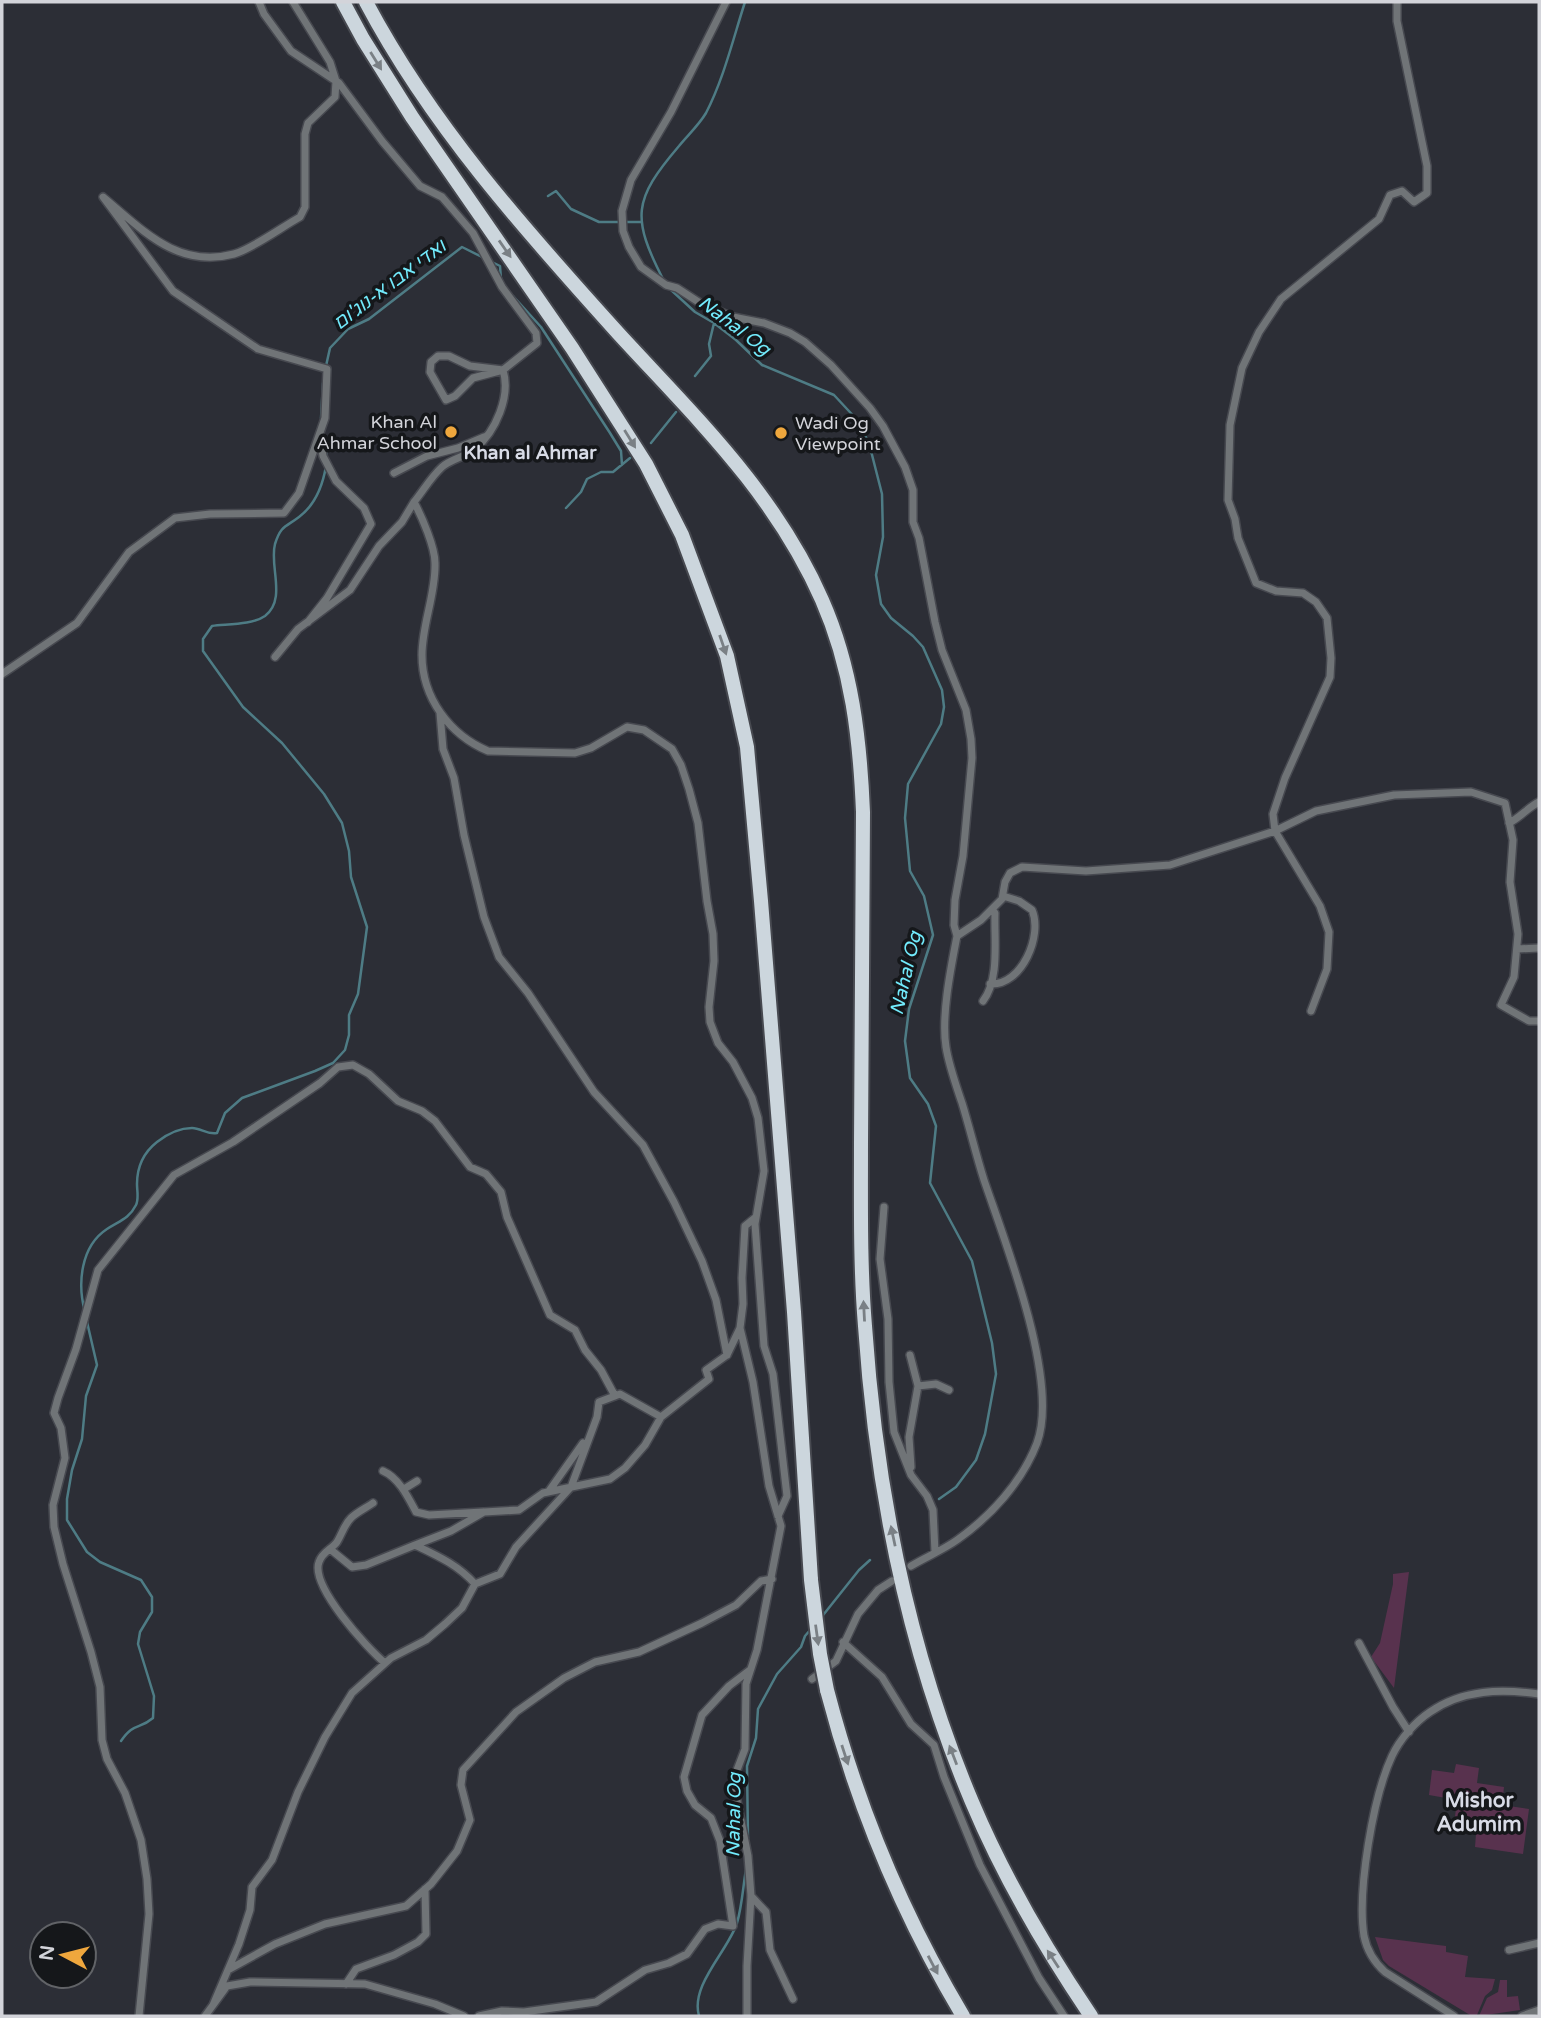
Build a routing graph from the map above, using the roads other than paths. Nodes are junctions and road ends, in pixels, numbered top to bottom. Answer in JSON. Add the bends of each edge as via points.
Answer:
{"nodes":[{"id":1,"x":259,"y":2,"type":"edge"},
{"id":2,"x":293,"y":2,"type":"edge"},
{"id":3,"x":343,"y":2,"type":"edge"},
{"id":4,"x":366,"y":2,"type":"edge"},
{"id":5,"x":726,"y":2,"type":"edge"},
{"id":6,"x":1397,"y":2,"type":"edge"},
{"id":7,"x":336,"y":81,"type":"junction"},
{"id":8,"x":503,"y":370,"type":"junction"},
{"id":9,"x":319,"y":435,"type":"junction"},
{"id":10,"x":485,"y":436,"type":"junction"},
{"id":11,"x":394,"y":472,"type":"dead end"},
{"id":12,"x":414,"y":502,"type":"junction"},
{"id":13,"x":308,"y":622,"type":"junction"},
{"id":14,"x":275,"y":657,"type":"dead end"},
{"id":15,"x":2,"y":674,"type":"edge"},
{"id":16,"x":440,"y":712,"type":"junction"},
{"id":17,"x":1539,"y":802,"type":"edge"},
{"id":18,"x":1509,"y":823,"type":"junction"},
{"id":19,"x":1275,"y":831,"type":"junction"},
{"id":20,"x":1003,"y":895,"type":"junction"},
{"id":21,"x":992,"y":909,"type":"junction"},
{"id":22,"x":957,"y":936,"type":"junction"},
{"id":23,"x":1539,"y":948,"type":"edge"},
{"id":24,"x":1517,"y":949,"type":"junction"},
{"id":25,"x":990,"y":984,"type":"junction"},
{"id":26,"x":984,"y":1001,"type":"dead end"},
{"id":27,"x":1311,"y":1011,"type":"dead end"},
{"id":28,"x":1539,"y":1021,"type":"edge"},
{"id":29,"x":884,"y":1208,"type":"dead end"},
{"id":30,"x":756,"y":1217,"type":"junction"},
{"id":31,"x":740,"y":1328,"type":"junction"},
{"id":32,"x":727,"y":1355,"type":"junction"},
{"id":33,"x":910,"y":1355,"type":"dead end"},
{"id":34,"x":919,"y":1385,"type":"junction"},
{"id":35,"x":949,"y":1390,"type":"dead end"},
{"id":36,"x":615,"y":1396,"type":"junction"},
{"id":37,"x":661,"y":1417,"type":"junction"},
{"id":38,"x":589,"y":1436,"type":"junction"},
{"id":39,"x":383,"y":1471,"type":"dead end"},
{"id":40,"x":911,"y":1475,"type":"junction"},
{"id":41,"x":417,"y":1481,"type":"dead end"},
{"id":42,"x":571,"y":1487,"type":"junction"},
{"id":43,"x":404,"y":1489,"type":"junction"},
{"id":44,"x":549,"y":1491,"type":"junction"},
{"id":45,"x":373,"y":1503,"type":"dead end"},
{"id":46,"x":484,"y":1512,"type":"junction"},
{"id":47,"x":778,"y":1516,"type":"junction"},
{"id":48,"x":415,"y":1545,"type":"junction"},
{"id":49,"x":330,"y":1549,"type":"junction"},
{"id":50,"x":934,"y":1552,"type":"junction"},
{"id":51,"x":911,"y":1566,"type":"dead end"},
{"id":52,"x":772,"y":1579,"type":"junction"},
{"id":53,"x":892,"y":1581,"type":"dead end"},
{"id":54,"x":475,"y":1584,"type":"junction"},
{"id":55,"x":843,"y":1642,"type":"junction"},
{"id":56,"x":1359,"y":1643,"type":"dead end"},
{"id":57,"x":385,"y":1663,"type":"junction"},
{"id":58,"x":751,"y":1670,"type":"junction"},
{"id":59,"x":812,"y":1679,"type":"dead end"},
{"id":60,"x":1539,"y":1694,"type":"edge"},
{"id":61,"x":1409,"y":1731,"type":"junction"},
{"id":62,"x":425,"y":1889,"type":"junction"},
{"id":63,"x":751,"y":1896,"type":"junction"},
{"id":64,"x":1539,"y":1943,"type":"edge"},
{"id":65,"x":1509,"y":1950,"type":"dead end"},
{"id":66,"x":227,"y":1970,"type":"junction"},
{"id":67,"x":346,"y":1984,"type":"junction"},
{"id":68,"x":793,"y":1999,"type":"dead end"},
{"id":69,"x":213,"y":2005,"type":"junction"},
{"id":70,"x":1539,"y":2010,"type":"edge"},
{"id":71,"x":139,"y":2016,"type":"edge"},
{"id":72,"x":205,"y":2016,"type":"edge"},
{"id":73,"x":464,"y":2016,"type":"edge"},
{"id":74,"x":479,"y":2016,"type":"edge"},
{"id":75,"x":747,"y":2016,"type":"edge"},
{"id":76,"x":963,"y":2016,"type":"edge"},
{"id":77,"x":1064,"y":2016,"type":"edge"},
{"id":78,"x":1091,"y":2016,"type":"edge"},
{"id":79,"x":1454,"y":2016,"type":"edge"},
{"id":80,"x":1522,"y":2016,"type":"edge"}],
"edges":[{"from":1,"to":7,"type":"street","via":[[291,51]]},
{"from":2,"to":7,"type":"street","via":[[330,62]]},
{"from":3,"to":76,"type":"highway","one_way":true,"bridge":true,"via":[[406,108],[646,464],[682,535],[727,656],[747,747],[820,1654],[849,1768],[877,1844],[934,1968]]},
{"from":78,"to":4,"type":"highway","one_way":true,"via":[[1046,1948],[972,1804],[935,1703],[890,1520],[872,1401],[862,1274],[861,764],[852,695],[836,636],[799,553],[764,498],[517,218],[436,116]]},
{"from":5,"to":22,"type":"street","via":[[671,113],[631,180],[622,211],[625,238],[642,267],[666,285],[733,317],[764,323],[805,342],[870,408],[905,467],[913,490],[913,522],[934,622],[971,739],[963,856],[955,900]]},
{"from":6,"to":19,"type":"street","via":[[1396,21],[1427,166],[1427,193],[1414,202],[1402,191],[1390,195],[1379,219],[1281,299],[1242,368],[1230,425],[1228,500],[1252,576],[1256,583],[1276,591],[1303,593],[1327,618],[1329,677],[1277,799]]},
{"from":7,"to":8,"type":"street","via":[[421,186],[442,197],[472,233],[502,287],[536,333],[537,343]]},
{"from":7,"to":9,"type":"street","via":[[335,97],[308,123],[305,134],[305,207],[300,217],[236,253],[198,258],[162,246],[103,197],[173,291],[258,349],[327,369],[325,418]]},
{"from":8,"to":8,"type":"street","via":[[438,356],[431,362],[430,372],[446,400],[473,378]]},
{"from":8,"to":10,"type":"street","via":[[503,405]]},
{"from":9,"to":13,"type":"street","via":[[323,456],[336,481],[365,508],[371,524]]},
{"from":9,"to":15,"type":"street","via":[[299,493],[284,513],[175,518],[129,552],[77,623]]},
{"from":10,"to":11,"type":"street"},
{"from":10,"to":12,"type":"street","via":[[474,449],[443,466]]},
{"from":12,"to":13,"type":"street","via":[[350,590]]},
{"from":12,"to":16,"type":"street","via":[[435,562],[422,655],[428,691]]},
{"from":13,"to":14,"type":"street"},
{"from":16,"to":30,"type":"street","via":[[452,729],[488,751],[575,753],[628,727],[644,730],[672,749],[698,823],[713,934],[710,1022],[752,1098],[758,1118],[764,1171]]},
{"from":16,"to":32,"type":"street","via":[[443,749],[454,778],[484,917],[499,957],[594,1092],[643,1145],[702,1261],[716,1300]]},
{"from":17,"to":18,"type":"street"},
{"from":18,"to":19,"type":"street","via":[[1505,803],[1471,792],[1394,795],[1316,811]]},
{"from":18,"to":24,"type":"street"},
{"from":19,"to":20,"type":"street","via":[[1170,865],[1086,871],[1022,867],[1010,873]]},
{"from":19,"to":27,"type":"street","via":[[1320,906],[1329,932],[1327,969]]},
{"from":20,"to":21,"type":"street"},
{"from":20,"to":25,"type":"street","via":[[1032,910],[1037,928],[1023,964],[1007,981]]},
{"from":21,"to":22,"type":"street"},
{"from":21,"to":25,"type":"street"},
{"from":22,"to":50,"type":"street","via":[[946,1046],[1032,1332],[1041,1378],[1042,1418],[1038,1442],[993,1511],[955,1542]]},
{"from":23,"to":24,"type":"street"},
{"from":24,"to":28,"type":"street","via":[[1514,977],[1501,1005],[1529,1021]]},
{"from":25,"to":26,"type":"street"},
{"from":29,"to":40,"type":"street","via":[[880,1259],[894,1432]]},
{"from":30,"to":31,"type":"street","via":[[745,1226]]},
{"from":30,"to":47,"type":"street","via":[[764,1346],[773,1374],[787,1496]]},
{"from":31,"to":32,"type":"street"},
{"from":31,"to":47,"type":"street"},
{"from":32,"to":37,"type":"street","via":[[706,1370],[709,1379]]},
{"from":33,"to":34,"type":"street"},
{"from":34,"to":35,"type":"street","via":[[936,1384]]},
{"from":34,"to":40,"type":"street","via":[[909,1437]]},
{"from":36,"to":37,"type":"street","via":[[620,1394]]},
{"from":36,"to":38,"type":"street","via":[[599,1402]]},
{"from":36,"to":71,"type":"street","via":[[575,1330],[550,1315],[507,1217],[501,1192],[485,1174],[470,1167],[435,1121],[398,1101],[353,1065],[338,1067],[233,1142],[174,1175],[97,1270],[54,1413],[65,1458],[53,1504],[54,1527],[100,1687],[107,1759],[141,1840],[149,1914]]},
{"from":37,"to":42,"type":"street","via":[[625,1468],[610,1479]]},
{"from":38,"to":42,"type":"street"},
{"from":38,"to":44,"type":"street"},
{"from":39,"to":43,"type":"street"},
{"from":40,"to":50,"type":"street","via":[[933,1510]]},
{"from":41,"to":43,"type":"street"},
{"from":42,"to":44,"type":"street"},
{"from":42,"to":54,"type":"street","via":[[516,1546],[500,1574]]},
{"from":43,"to":46,"type":"street","via":[[416,1512],[429,1516]]},
{"from":44,"to":46,"type":"street","via":[[519,1510]]},
{"from":45,"to":49,"type":"street","via":[[352,1516]]},
{"from":46,"to":48,"type":"street"},
{"from":47,"to":52,"type":"street","via":[[781,1526]]},
{"from":48,"to":49,"type":"street","via":[[352,1567]]},
{"from":48,"to":54,"type":"street","via":[[448,1561]]},
{"from":49,"to":57,"type":"street","via":[[318,1563],[324,1589]]},
{"from":50,"to":51,"type":"street"},
{"from":52,"to":58,"type":"street"},
{"from":52,"to":62,"type":"street","via":[[761,1581],[736,1605],[702,1623],[639,1652],[595,1662],[564,1678],[516,1712],[463,1770],[461,1785],[470,1820],[457,1851]]},
{"from":53,"to":55,"type":"street","via":[[858,1614]]},
{"from":54,"to":57,"type":"street","via":[[462,1608],[445,1625]]},
{"from":55,"to":59,"type":"street","via":[[836,1661]]},
{"from":55,"to":77,"type":"street","via":[[882,1677],[911,1724],[934,1745],[979,1865]]},
{"from":56,"to":61,"type":"street"},
{"from":57,"to":66,"type":"street","via":[[352,1693],[325,1737],[272,1860],[253,1887],[250,1910]]},
{"from":58,"to":63,"type":"street","via":[[746,1684],[745,1749],[735,1791]]},
{"from":58,"to":74,"type":"street","via":[[702,1715],[684,1777],[687,1791],[711,1818],[720,1841],[733,1926],[718,1924],[705,1929],[687,1954],[645,1970],[596,2002]]},
{"from":60,"to":61,"type":"street","via":[[1509,1690],[1472,1694],[1431,1711]]},
{"from":61,"to":79,"type":"street","via":[[1392,1756],[1377,1802],[1364,1892],[1364,1935],[1375,1963]]},
{"from":62,"to":66,"type":"street","via":[[406,1906],[326,1924]]},
{"from":62,"to":67,"type":"street","via":[[426,1934],[394,1955],[356,1969]]},
{"from":63,"to":68,"type":"street","via":[[766,1912],[769,1950]]},
{"from":63,"to":75,"type":"street"},
{"from":64,"to":65,"type":"street"},
{"from":66,"to":69,"type":"street"},
{"from":67,"to":69,"type":"street","via":[[236,1983]]},
{"from":67,"to":73,"type":"street","via":[[396,1992]]},
{"from":69,"to":72,"type":"street"},
{"from":70,"to":80,"type":"street"}]}
